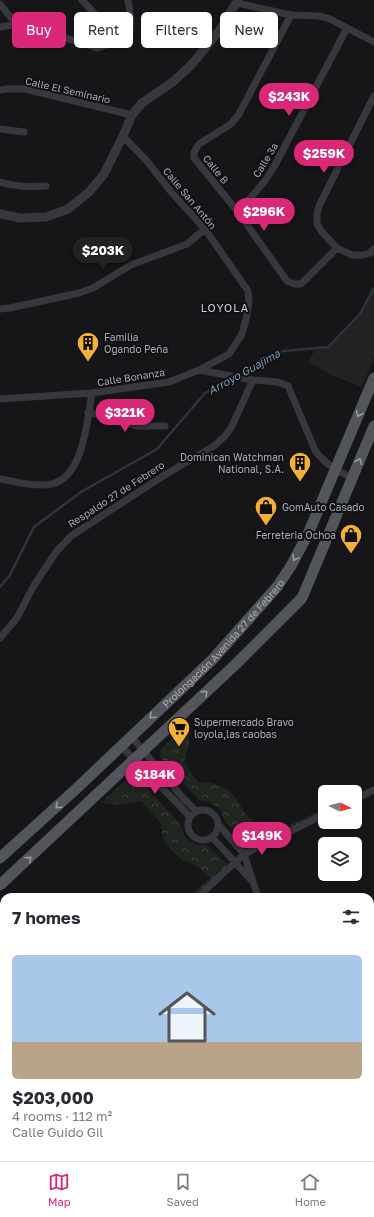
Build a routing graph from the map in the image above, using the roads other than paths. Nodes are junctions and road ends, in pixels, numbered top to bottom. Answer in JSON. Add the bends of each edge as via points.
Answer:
{"nodes":[{"id":1,"x":82,"y":0,"type":"edge"},
{"id":2,"x":128,"y":0,"type":"edge"},
{"id":3,"x":238,"y":1,"type":"edge"},
{"id":4,"x":0,"y":4,"type":"edge"},
{"id":5,"x":93,"y":12,"type":"edge"},
{"id":6,"x":130,"y":12,"type":"edge"},
{"id":7,"x":291,"y":15,"type":"junction"},
{"id":8,"x":12,"y":19,"type":"edge"},
{"id":9,"x":12,"y":25,"type":"edge"},
{"id":10,"x":0,"y":27,"type":"edge"},
{"id":11,"x":347,"y":28,"type":"junction"},
{"id":12,"x":374,"y":42,"type":"edge"},
{"id":13,"x":0,"y":90,"type":"edge"},
{"id":14,"x":374,"y":96,"type":"edge"},
{"id":15,"x":132,"y":115,"type":"junction"},
{"id":16,"x":0,"y":129,"type":"edge"},
{"id":17,"x":24,"y":132,"type":"dead end"},
{"id":18,"x":123,"y":136,"type":"junction"},
{"id":19,"x":0,"y":182,"type":"edge"},
{"id":20,"x":46,"y":186,"type":"dead end"},
{"id":21,"x":238,"y":212,"type":"junction"},
{"id":22,"x":0,"y":214,"type":"edge"},
{"id":23,"x":205,"y":229,"type":"junction"},
{"id":24,"x":337,"y":248,"type":"junction"},
{"id":25,"x":374,"y":249,"type":"edge"},
{"id":26,"x":0,"y":309,"type":"edge"},
{"id":27,"x":199,"y":370,"type":"junction"},
{"id":28,"x":374,"y":378,"type":"edge"},
{"id":29,"x":253,"y":380,"type":"junction"},
{"id":30,"x":92,"y":393,"type":"junction"},
{"id":31,"x":0,"y":399,"type":"edge"},
{"id":32,"x":88,"y":412,"type":"junction"},
{"id":33,"x":165,"y":426,"type":"dead end"},
{"id":34,"x":374,"y":426,"type":"edge"},
{"id":35,"x":336,"y":470,"type":"junction"},
{"id":36,"x":352,"y":478,"type":"junction"},
{"id":37,"x":0,"y":479,"type":"edge"},
{"id":38,"x":0,"y":638,"type":"edge"},
{"id":39,"x":131,"y":736,"type":"junction"},
{"id":40,"x":121,"y":746,"type":"junction"},
{"id":41,"x":144,"y":751,"type":"junction"},
{"id":42,"x":134,"y":761,"type":"junction"},
{"id":43,"x":374,"y":790,"type":"edge"},
{"id":44,"x":362,"y":796,"type":"edge"},
{"id":45,"x":196,"y":811,"type":"junction"},
{"id":46,"x":190,"y":817,"type":"junction"},
{"id":47,"x":318,"y":817,"type":"edge"},
{"id":48,"x":218,"y":824,"type":"junction"},
{"id":49,"x":212,"y":837,"type":"junction"},
{"id":50,"x":244,"y":854,"type":"junction"},
{"id":51,"x":0,"y":858,"type":"edge"},
{"id":52,"x":235,"y":863,"type":"junction"},
{"id":53,"x":253,"y":882,"type":"junction"},
{"id":54,"x":0,"y":885,"type":"edge"},
{"id":55,"x":202,"y":893,"type":"edge"},
{"id":56,"x":257,"y":893,"type":"edge"}],
"edges":[{"from":1,"to":5,"type":"street"},
{"from":2,"to":6,"type":"street"},
{"from":3,"to":7,"type":"street"},
{"from":3,"to":15,"type":"street","via":[[219,31],[193,63],[174,81],[142,103]]},
{"from":4,"to":8,"type":"street"},
{"from":7,"to":11,"type":"street","via":[[319,16]]},
{"from":7,"to":21,"type":"street","name":"Calle B","via":[[239,114],[231,124],[199,144],[194,152],[194,158]]},
{"from":9,"to":10,"type":"street"},
{"from":11,"to":12,"type":"street"},
{"from":11,"to":21,"type":"street","name":"Calle 3a","via":[[275,165],[254,195]]},
{"from":13,"to":15,"type":"street","name":"Calle El Seminario","via":[[25,89]]},
{"from":14,"to":24,"type":"street","via":[[317,213],[317,224]]},
{"from":15,"to":18,"type":"street"},
{"from":16,"to":17,"type":"street"},
{"from":18,"to":22,"type":"street","via":[[104,174],[89,192],[68,209],[46,217],[20,218]]},
{"from":18,"to":23,"type":"street","name":"Calle San Antón"},
{"from":19,"to":20,"type":"street","via":[[29,188]]},
{"from":21,"to":24,"type":"street","name":"Calle B","via":[[287,281],[291,283],[301,284]]},
{"from":23,"to":26,"type":"street","via":[[187,244],[131,265],[93,288]]},
{"from":23,"to":27,"type":"street","name":"Calle San Antón","via":[[248,291],[250,302],[242,334],[229,354]]},
{"from":24,"to":25,"type":"street","via":[[352,255],[363,255]]},
{"from":27,"to":29,"type":"street"},
{"from":27,"to":30,"type":"street","name":"Calle Bonanza","via":[[169,382]]},
{"from":28,"to":35,"type":"main road","name":"Prolongación Avenida 27 de Febrero","one_way":true},
{"from":29,"to":35,"type":"street","via":[[278,382],[288,386],[315,450]]},
{"from":29,"to":38,"type":"street","name":"Respaldo 27 de Febrero","via":[[231,428],[214,446],[167,473],[71,536],[56,552],[17,618]]},
{"from":30,"to":31,"type":"street","name":"Calle Bonanza"},
{"from":30,"to":32,"type":"street"},
{"from":32,"to":33,"type":"street","via":[[137,426]]},
{"from":32,"to":37,"type":"street","via":[[79,455],[60,481],[34,485]]},
{"from":36,"to":34,"type":"main road","name":"Prolongación Avenida 27 de Febrero","one_way":true},
{"from":35,"to":36,"type":"street"},
{"from":35,"to":39,"type":"main road","name":"Prolongación Avenida 27 de Febrero","one_way":true,"via":[[308,534],[277,588],[213,659]]},
{"from":41,"to":36,"type":"main road","name":"Prolongación Avenida 27 de Febrero","one_way":true,"via":[[302,598]]},
{"from":39,"to":40,"type":"main road","name":"Prolongación Avenida 27 de Febrero"},
{"from":39,"to":41,"type":"street"},
{"from":40,"to":42,"type":"street"},
{"from":40,"to":51,"type":"main road","name":"Prolongación Avenida 27 de Febrero","one_way":true},
{"from":41,"to":42,"type":"main road","name":"Prolongación Avenida 27 de Febrero"},
{"from":41,"to":45,"type":"street"},
{"from":42,"to":46,"type":"street"},
{"from":54,"to":42,"type":"main road","name":"Prolongación Avenida 27 de Febrero","one_way":true},
{"from":43,"to":44,"type":"street"},
{"from":45,"to":46,"type":"street"},
{"from":45,"to":48,"type":"street","via":[[211,811],[218,819]]},
{"from":46,"to":49,"type":"street","via":[[189,830],[194,838],[203,840]]},
{"from":47,"to":50,"type":"street"},
{"from":48,"to":49,"type":"street","via":[[218,829]]},
{"from":48,"to":50,"type":"street"},
{"from":49,"to":52,"type":"street"},
{"from":50,"to":52,"type":"street"},
{"from":50,"to":53,"type":"street"},
{"from":52,"to":53,"type":"street"},
{"from":52,"to":55,"type":"street"},
{"from":53,"to":56,"type":"street"}]}
